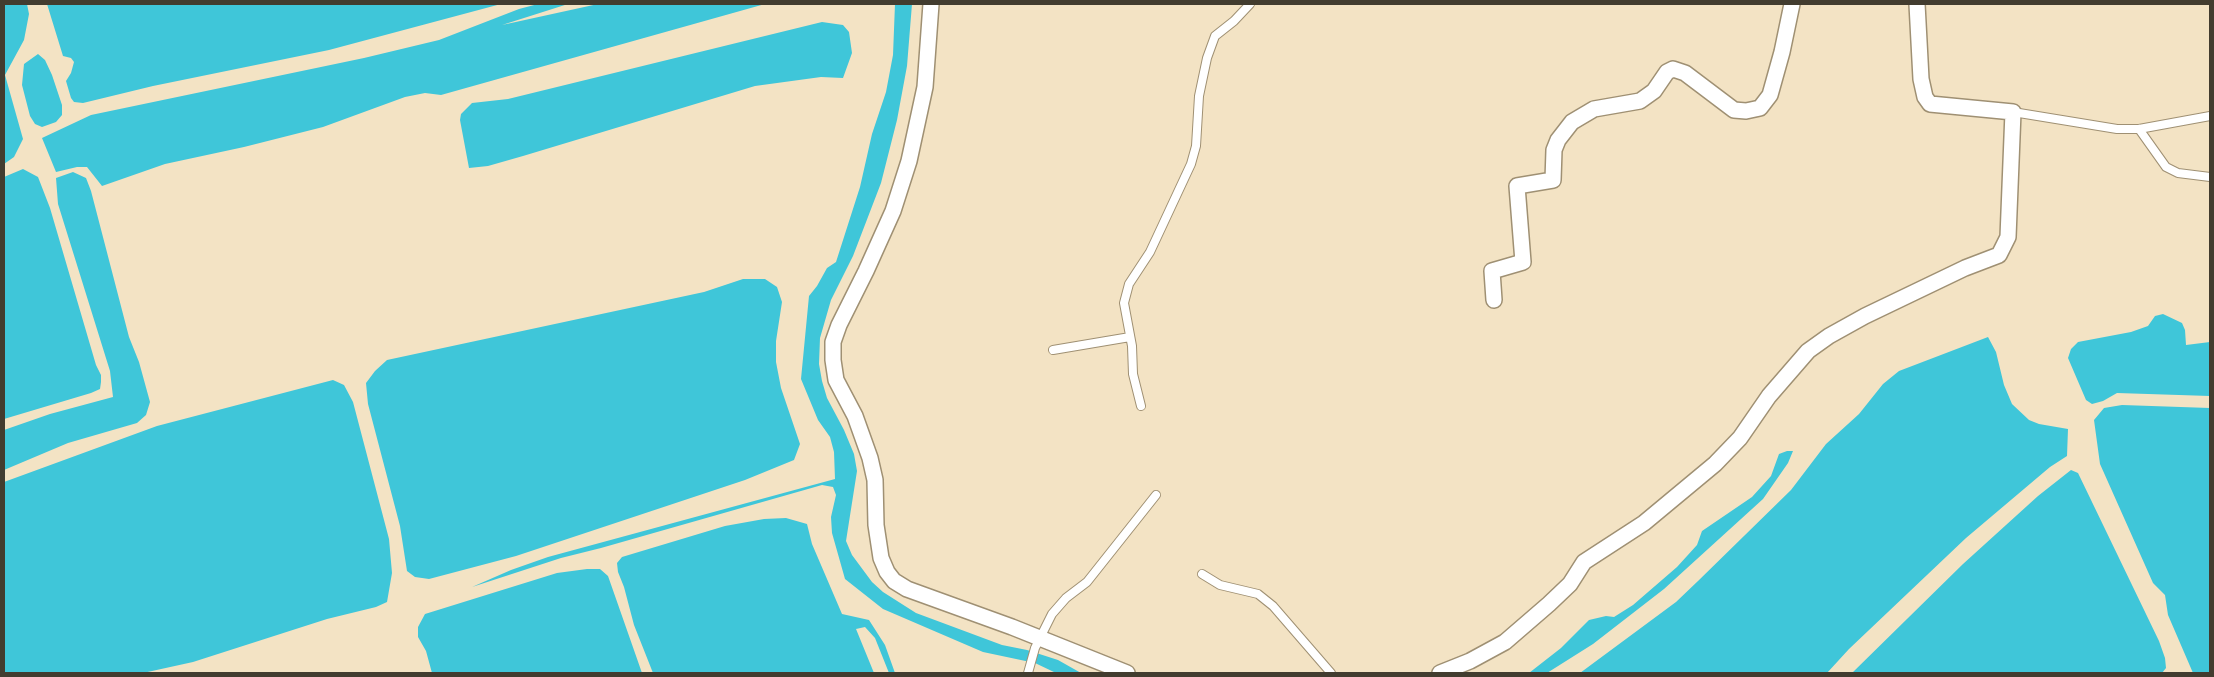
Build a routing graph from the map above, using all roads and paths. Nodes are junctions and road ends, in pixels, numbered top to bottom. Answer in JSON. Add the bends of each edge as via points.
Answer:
{"nodes":[{"id":1,"x":931,"y":4,"type":"edge"},
{"id":2,"x":1250,"y":4,"type":"edge"},
{"id":3,"x":1792,"y":4,"type":"edge"},
{"id":4,"x":1916,"y":4,"type":"edge"},
{"id":5,"x":2013,"y":112,"type":"junction"},
{"id":6,"x":2210,"y":116,"type":"edge"},
{"id":7,"x":2139,"y":129,"type":"junction"},
{"id":8,"x":2210,"y":177,"type":"edge"},
{"id":9,"x":1494,"y":300,"type":"dead end"},
{"id":10,"x":1130,"y":337,"type":"junction"},
{"id":11,"x":1053,"y":350,"type":"dead end"},
{"id":12,"x":1140,"y":406,"type":"dead end"},
{"id":13,"x":1156,"y":495,"type":"dead end"},
{"id":14,"x":1202,"y":574,"type":"dead end"},
{"id":15,"x":1037,"y":643,"type":"junction"},
{"id":16,"x":1029,"y":671,"type":"edge"},
{"id":17,"x":1127,"y":673,"type":"edge"},
{"id":18,"x":1331,"y":673,"type":"edge"},
{"id":19,"x":1440,"y":673,"type":"edge"}],
"edges":[{"from":1,"to":15,"type":"street","via":[[925,87],[909,161],[893,211],[839,324],[833,342],[836,380],[855,416],[870,458],[875,480],[878,544],[891,576],[907,589]]},
{"from":2,"to":10,"type":"lane","via":[[1215,36],[1207,58],[1199,96],[1192,164],[1150,252],[1129,284],[1124,303]]},
{"from":3,"to":9,"type":"street","via":[[1770,95],[1760,108],[1734,110],[1686,73],[1673,69],[1667,72],[1654,91],[1640,101],[1594,109],[1572,122],[1554,150],[1554,180],[1517,186],[1523,262],[1492,271]]},
{"from":4,"to":5,"type":"street","via":[[1921,79],[1930,104]]},
{"from":5,"to":7,"type":"lane"},
{"from":5,"to":19,"type":"street","via":[[2008,237],[1999,255],[1964,268],[1865,316],[1808,351],[1769,396],[1740,438],[1715,464],[1644,523],[1584,562],[1570,584],[1505,642]]},
{"from":6,"to":7,"type":"lane"},
{"from":7,"to":8,"type":"lane","via":[[2166,167],[2178,173]]},
{"from":10,"to":11,"type":"lane"},
{"from":10,"to":12,"type":"lane"},
{"from":13,"to":15,"type":"lane","via":[[1087,582],[1052,614]]},
{"from":14,"to":18,"type":"lane","via":[[1220,585],[1258,594],[1273,606]]},
{"from":15,"to":16,"type":"lane"},
{"from":15,"to":17,"type":"street"}]}
